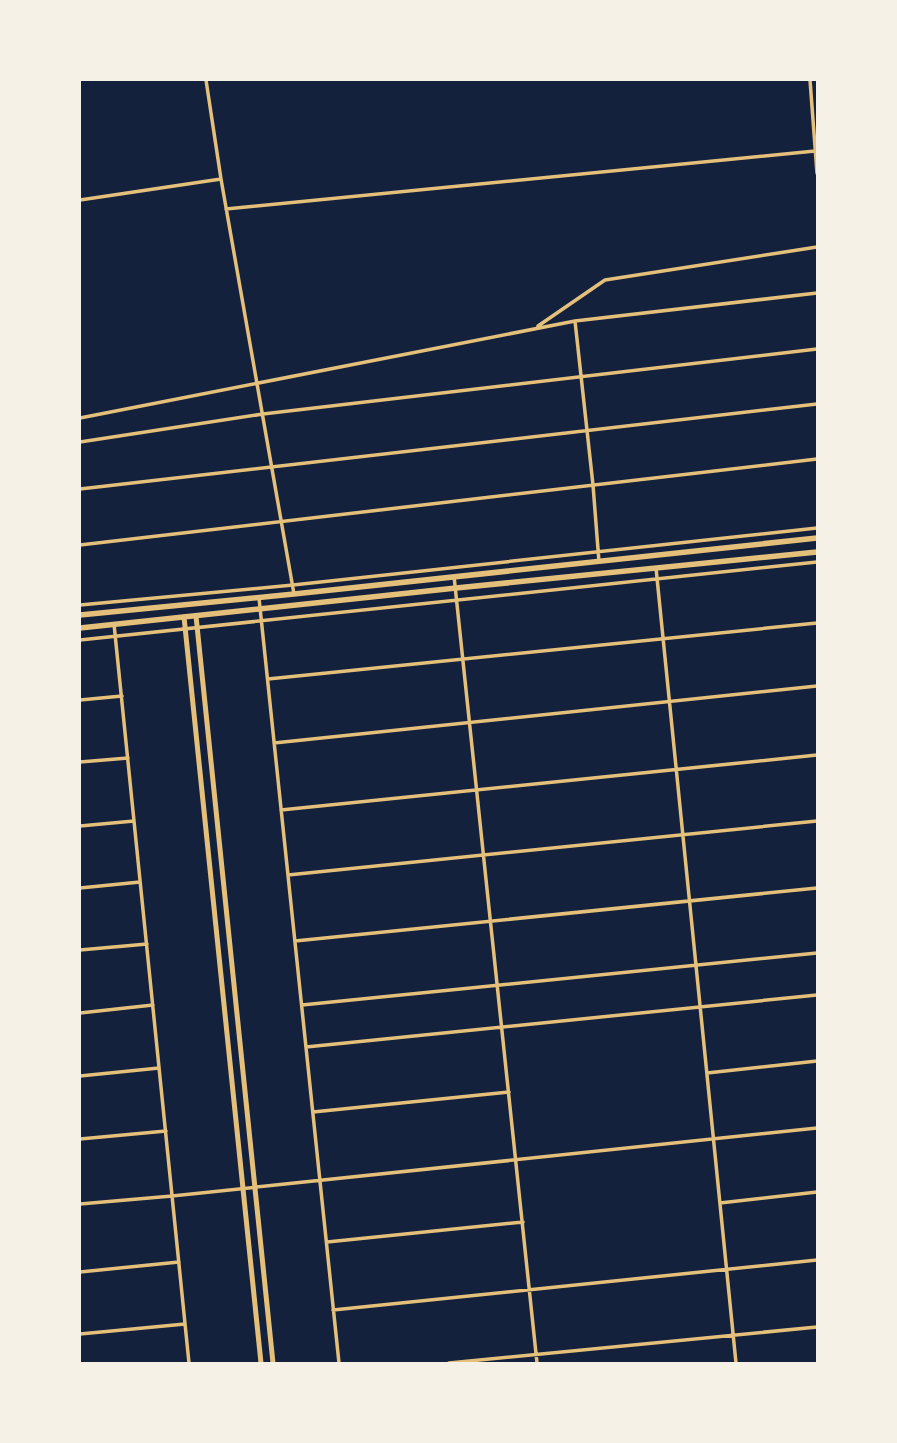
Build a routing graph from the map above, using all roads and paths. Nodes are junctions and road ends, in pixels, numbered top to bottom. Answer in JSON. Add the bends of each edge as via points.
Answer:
{"nodes":[{"id":1,"x":206,"y":80,"type":"edge"},
{"id":2,"x":810,"y":80,"type":"edge"},
{"id":3,"x":815,"y":151,"type":"junction"},
{"id":4,"x":817,"y":173,"type":"edge"},
{"id":5,"x":221,"y":179,"type":"junction"},
{"id":6,"x":80,"y":200,"type":"edge"},
{"id":7,"x":226,"y":209,"type":"junction"},
{"id":8,"x":817,"y":247,"type":"edge"},
{"id":9,"x":817,"y":293,"type":"edge"},
{"id":10,"x":575,"y":320,"type":"junction"},
{"id":11,"x":537,"y":327,"type":"junction"},
{"id":12,"x":817,"y":350,"type":"edge"},
{"id":13,"x":581,"y":377,"type":"junction"},
{"id":14,"x":257,"y":382,"type":"junction"},
{"id":15,"x":817,"y":404,"type":"edge"},
{"id":16,"x":263,"y":414,"type":"junction"},
{"id":17,"x":80,"y":418,"type":"edge"},
{"id":18,"x":587,"y":431,"type":"junction"},
{"id":19,"x":80,"y":442,"type":"edge"},
{"id":20,"x":817,"y":459,"type":"edge"},
{"id":21,"x":272,"y":467,"type":"junction"},
{"id":22,"x":593,"y":485,"type":"junction"},
{"id":23,"x":80,"y":488,"type":"edge"},
{"id":24,"x":282,"y":521,"type":"junction"},
{"id":25,"x":817,"y":528,"type":"edge"},
{"id":26,"x":817,"y":538,"type":"edge"},
{"id":27,"x":80,"y":545,"type":"edge"},
{"id":28,"x":598,"y":552,"type":"junction"},
{"id":29,"x":817,"y":552,"type":"edge"},
{"id":30,"x":599,"y":562,"type":"junction"},
{"id":31,"x":817,"y":562,"type":"edge"},
{"id":32,"x":656,"y":568,"type":"junction"},
{"id":33,"x":454,"y":576,"type":"junction"},
{"id":34,"x":657,"y":579,"type":"junction"},
{"id":35,"x":293,"y":585,"type":"junction"},
{"id":36,"x":456,"y":588,"type":"junction"},
{"id":37,"x":294,"y":594,"type":"junction"},
{"id":38,"x":259,"y":598,"type":"junction"},
{"id":39,"x":457,"y":600,"type":"junction"},
{"id":40,"x":80,"y":605,"type":"edge"},
{"id":41,"x":260,"y":610,"type":"junction"},
{"id":42,"x":80,"y":615,"type":"edge"},
{"id":43,"x":196,"y":616,"type":"junction"},
{"id":44,"x":184,"y":617,"type":"junction"},
{"id":45,"x":261,"y":621,"type":"junction"},
{"id":46,"x":817,"y":623,"type":"edge"},
{"id":47,"x":114,"y":624,"type":"junction"},
{"id":48,"x":80,"y":628,"type":"edge"},
{"id":49,"x":197,"y":628,"type":"junction"},
{"id":50,"x":185,"y":629,"type":"junction"},
{"id":51,"x":116,"y":636,"type":"junction"},
{"id":52,"x":80,"y":640,"type":"edge"},
{"id":53,"x":663,"y":640,"type":"junction"},
{"id":54,"x":464,"y":660,"type":"junction"},
{"id":55,"x":268,"y":679,"type":"junction"},
{"id":56,"x":817,"y":686,"type":"edge"},
{"id":57,"x":122,"y":696,"type":"junction"},
{"id":58,"x":80,"y":700,"type":"edge"},
{"id":59,"x":669,"y":702,"type":"junction"},
{"id":60,"x":470,"y":723,"type":"junction"},
{"id":61,"x":274,"y":743,"type":"junction"},
{"id":62,"x":817,"y":755,"type":"edge"},
{"id":63,"x":128,"y":758,"type":"junction"},
{"id":64,"x":80,"y":762,"type":"edge"},
{"id":65,"x":676,"y":770,"type":"junction"},
{"id":66,"x":478,"y":791,"type":"junction"},
{"id":67,"x":281,"y":810,"type":"junction"},
{"id":68,"x":134,"y":821,"type":"junction"},
{"id":69,"x":817,"y":821,"type":"edge"},
{"id":70,"x":80,"y":826,"type":"edge"},
{"id":71,"x":683,"y":835,"type":"junction"},
{"id":72,"x":485,"y":856,"type":"junction"},
{"id":73,"x":288,"y":875,"type":"junction"},
{"id":74,"x":140,"y":882,"type":"junction"},
{"id":75,"x":80,"y":888,"type":"edge"},
{"id":76,"x":817,"y":888,"type":"edge"},
{"id":77,"x":690,"y":902,"type":"junction"},
{"id":78,"x":492,"y":922,"type":"junction"},
{"id":79,"x":295,"y":941,"type":"junction"},
{"id":80,"x":147,"y":944,"type":"junction"},
{"id":81,"x":80,"y":950,"type":"edge"},
{"id":82,"x":817,"y":953,"type":"edge"},
{"id":83,"x":696,"y":966,"type":"junction"},
{"id":84,"x":498,"y":987,"type":"junction"},
{"id":85,"x":817,"y":995,"type":"edge"},
{"id":86,"x":153,"y":1005,"type":"junction"},
{"id":87,"x":302,"y":1005,"type":"junction"},
{"id":88,"x":700,"y":1008,"type":"junction"},
{"id":89,"x":80,"y":1013,"type":"edge"},
{"id":90,"x":503,"y":1028,"type":"junction"},
{"id":91,"x":306,"y":1047,"type":"junction"},
{"id":92,"x":817,"y":1061,"type":"edge"},
{"id":93,"x":159,"y":1068,"type":"junction"},
{"id":94,"x":707,"y":1073,"type":"junction"},
{"id":95,"x":80,"y":1076,"type":"edge"},
{"id":96,"x":510,"y":1092,"type":"junction"},
{"id":97,"x":313,"y":1112,"type":"junction"},
{"id":98,"x":817,"y":1128,"type":"edge"},
{"id":99,"x":166,"y":1131,"type":"junction"},
{"id":100,"x":713,"y":1138,"type":"junction"},
{"id":101,"x":80,"y":1139,"type":"edge"},
{"id":102,"x":516,"y":1158,"type":"junction"},
{"id":103,"x":321,"y":1180,"type":"junction"},
{"id":104,"x":254,"y":1187,"type":"junction"},
{"id":105,"x":242,"y":1189,"type":"junction"},
{"id":106,"x":817,"y":1192,"type":"edge"},
{"id":107,"x":172,"y":1196,"type":"junction"},
{"id":108,"x":720,"y":1203,"type":"junction"},
{"id":109,"x":80,"y":1204,"type":"edge"},
{"id":110,"x":523,"y":1222,"type":"junction"},
{"id":111,"x":327,"y":1242,"type":"junction"},
{"id":112,"x":817,"y":1260,"type":"edge"},
{"id":113,"x":179,"y":1262,"type":"junction"},
{"id":114,"x":727,"y":1270,"type":"junction"},
{"id":115,"x":80,"y":1272,"type":"edge"},
{"id":116,"x":529,"y":1289,"type":"junction"},
{"id":117,"x":333,"y":1310,"type":"junction"},
{"id":118,"x":185,"y":1324,"type":"junction"},
{"id":119,"x":817,"y":1327,"type":"edge"},
{"id":120,"x":80,"y":1334,"type":"edge"},
{"id":121,"x":733,"y":1336,"type":"junction"},
{"id":122,"x":536,"y":1355,"type":"junction"},
{"id":123,"x":189,"y":1363,"type":"edge"},
{"id":124,"x":261,"y":1363,"type":"edge"},
{"id":125,"x":273,"y":1363,"type":"edge"},
{"id":126,"x":338,"y":1363,"type":"edge"},
{"id":127,"x":449,"y":1363,"type":"edge"},
{"id":128,"x":537,"y":1363,"type":"edge"},
{"id":129,"x":736,"y":1363,"type":"edge"}],
"edges":[{"from":1,"to":5,"type":"street"},
{"from":2,"to":3,"type":"street"},
{"from":3,"to":4,"type":"street"},
{"from":3,"to":7,"type":"street"},
{"from":5,"to":6,"type":"street"},
{"from":5,"to":7,"type":"street"},
{"from":7,"to":14,"type":"street"},
{"from":8,"to":11,"type":"street","via":[[605,280]]},
{"from":9,"to":10,"type":"street"},
{"from":10,"to":11,"type":"street"},
{"from":10,"to":13,"type":"street"},
{"from":11,"to":14,"type":"street"},
{"from":12,"to":13,"type":"street"},
{"from":13,"to":16,"type":"street"},
{"from":13,"to":18,"type":"street"},
{"from":14,"to":16,"type":"street"},
{"from":14,"to":17,"type":"street"},
{"from":15,"to":18,"type":"street"},
{"from":16,"to":19,"type":"street"},
{"from":16,"to":21,"type":"street"},
{"from":18,"to":21,"type":"street"},
{"from":18,"to":22,"type":"street"},
{"from":20,"to":22,"type":"street"},
{"from":21,"to":23,"type":"street"},
{"from":21,"to":24,"type":"street"},
{"from":22,"to":24,"type":"street"},
{"from":22,"to":28,"type":"street"},
{"from":24,"to":27,"type":"street"},
{"from":24,"to":35,"type":"street"},
{"from":25,"to":28,"type":"street"},
{"from":26,"to":30,"type":"main road"},
{"from":28,"to":30,"type":"street"},
{"from":28,"to":35,"type":"street"},
{"from":29,"to":32,"type":"main road"},
{"from":30,"to":33,"type":"main road"},
{"from":31,"to":34,"type":"street"},
{"from":32,"to":34,"type":"street"},
{"from":32,"to":36,"type":"main road"},
{"from":33,"to":36,"type":"street"},
{"from":33,"to":37,"type":"main road"},
{"from":34,"to":39,"type":"street"},
{"from":34,"to":53,"type":"street"},
{"from":35,"to":37,"type":"street"},
{"from":35,"to":40,"type":"street"},
{"from":36,"to":39,"type":"street"},
{"from":36,"to":41,"type":"main road"},
{"from":37,"to":38,"type":"main road"},
{"from":38,"to":41,"type":"street"},
{"from":38,"to":42,"type":"main road"},
{"from":39,"to":45,"type":"street"},
{"from":39,"to":54,"type":"street"},
{"from":41,"to":43,"type":"main road"},
{"from":41,"to":45,"type":"street"},
{"from":43,"to":44,"type":"main road"},
{"from":43,"to":49,"type":"main road"},
{"from":44,"to":47,"type":"main road"},
{"from":44,"to":50,"type":"main road"},
{"from":45,"to":49,"type":"street"},
{"from":45,"to":55,"type":"street"},
{"from":46,"to":53,"type":"street"},
{"from":47,"to":48,"type":"main road"},
{"from":47,"to":51,"type":"street"},
{"from":49,"to":50,"type":"street"},
{"from":49,"to":104,"type":"main road"},
{"from":50,"to":51,"type":"street"},
{"from":50,"to":105,"type":"main road"},
{"from":51,"to":52,"type":"street"},
{"from":51,"to":57,"type":"street"},
{"from":53,"to":54,"type":"street"},
{"from":53,"to":59,"type":"street"},
{"from":54,"to":55,"type":"street"},
{"from":54,"to":60,"type":"street"},
{"from":55,"to":61,"type":"street"},
{"from":56,"to":59,"type":"street"},
{"from":57,"to":58,"type":"street"},
{"from":57,"to":63,"type":"street"},
{"from":59,"to":60,"type":"street"},
{"from":59,"to":65,"type":"street"},
{"from":60,"to":61,"type":"street"},
{"from":60,"to":66,"type":"street"},
{"from":61,"to":67,"type":"street"},
{"from":62,"to":65,"type":"street"},
{"from":63,"to":64,"type":"street"},
{"from":63,"to":68,"type":"street"},
{"from":65,"to":66,"type":"street"},
{"from":65,"to":71,"type":"street"},
{"from":66,"to":67,"type":"street"},
{"from":66,"to":72,"type":"street"},
{"from":67,"to":73,"type":"street"},
{"from":68,"to":70,"type":"street"},
{"from":68,"to":74,"type":"street"},
{"from":69,"to":71,"type":"street"},
{"from":71,"to":72,"type":"street"},
{"from":71,"to":77,"type":"street"},
{"from":72,"to":73,"type":"street"},
{"from":72,"to":78,"type":"street"},
{"from":73,"to":79,"type":"street"},
{"from":74,"to":75,"type":"street"},
{"from":74,"to":80,"type":"street"},
{"from":76,"to":77,"type":"street"},
{"from":77,"to":78,"type":"street"},
{"from":77,"to":83,"type":"street"},
{"from":78,"to":79,"type":"street"},
{"from":78,"to":84,"type":"street"},
{"from":79,"to":87,"type":"street"},
{"from":80,"to":81,"type":"street"},
{"from":80,"to":86,"type":"street"},
{"from":82,"to":83,"type":"street"},
{"from":83,"to":84,"type":"street"},
{"from":83,"to":88,"type":"street"},
{"from":84,"to":87,"type":"street"},
{"from":84,"to":90,"type":"street"},
{"from":85,"to":88,"type":"street"},
{"from":86,"to":89,"type":"street"},
{"from":86,"to":93,"type":"street"},
{"from":87,"to":91,"type":"street"},
{"from":88,"to":90,"type":"street"},
{"from":88,"to":94,"type":"street"},
{"from":90,"to":91,"type":"street"},
{"from":90,"to":96,"type":"street"},
{"from":91,"to":97,"type":"street"},
{"from":92,"to":94,"type":"street"},
{"from":93,"to":95,"type":"street"},
{"from":93,"to":99,"type":"street"},
{"from":94,"to":100,"type":"street"},
{"from":96,"to":97,"type":"street"},
{"from":96,"to":102,"type":"street"},
{"from":97,"to":103,"type":"street"},
{"from":98,"to":100,"type":"street"},
{"from":99,"to":101,"type":"street"},
{"from":99,"to":107,"type":"street"},
{"from":100,"to":102,"type":"street"},
{"from":100,"to":108,"type":"street"},
{"from":102,"to":103,"type":"street"},
{"from":102,"to":110,"type":"street"},
{"from":103,"to":104,"type":"street"},
{"from":103,"to":111,"type":"street"},
{"from":104,"to":105,"type":"street"},
{"from":104,"to":125,"type":"main road"},
{"from":105,"to":107,"type":"street"},
{"from":105,"to":124,"type":"main road"},
{"from":106,"to":108,"type":"street"},
{"from":107,"to":109,"type":"street"},
{"from":107,"to":113,"type":"street"},
{"from":108,"to":114,"type":"street"},
{"from":110,"to":111,"type":"street"},
{"from":110,"to":116,"type":"street"},
{"from":111,"to":117,"type":"street"},
{"from":112,"to":114,"type":"street"},
{"from":113,"to":115,"type":"street"},
{"from":113,"to":118,"type":"street"},
{"from":114,"to":116,"type":"street"},
{"from":114,"to":121,"type":"street"},
{"from":116,"to":117,"type":"street"},
{"from":116,"to":122,"type":"street"},
{"from":117,"to":126,"type":"street"},
{"from":118,"to":120,"type":"street"},
{"from":118,"to":123,"type":"street"},
{"from":119,"to":121,"type":"street"},
{"from":121,"to":122,"type":"street"},
{"from":121,"to":129,"type":"street"},
{"from":122,"to":127,"type":"street"},
{"from":122,"to":128,"type":"street"}]}
